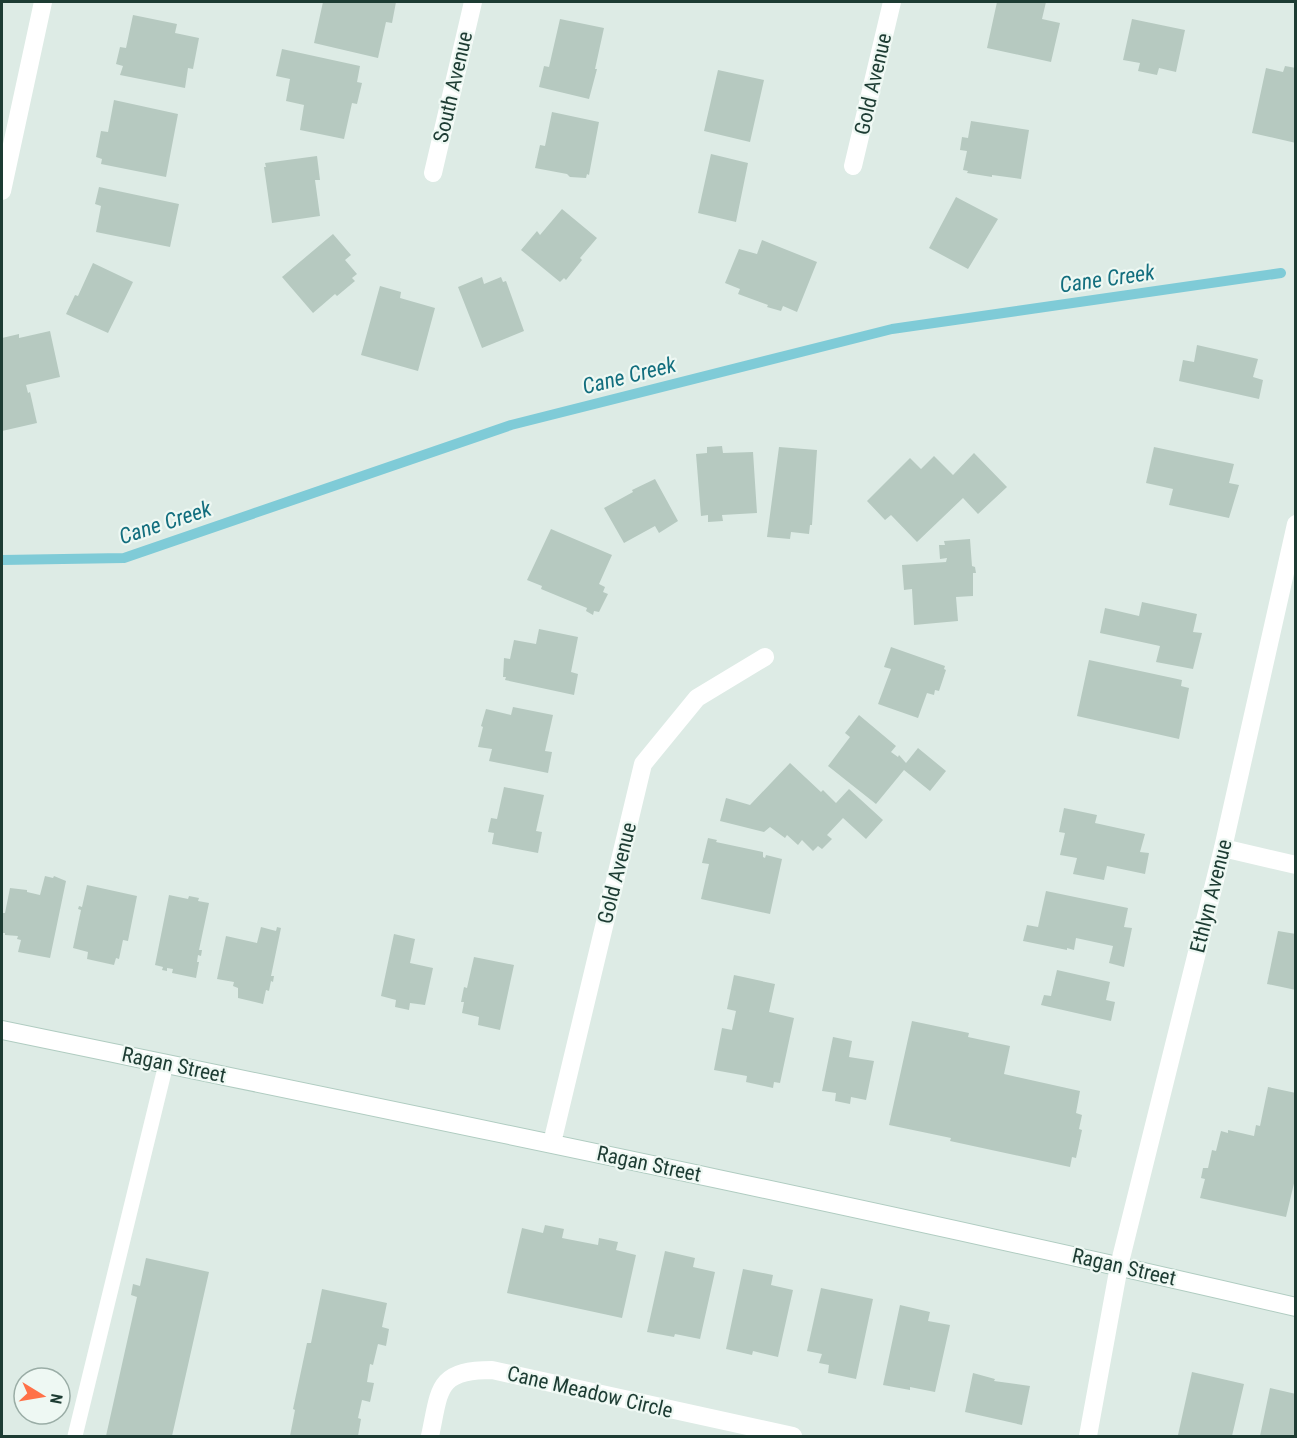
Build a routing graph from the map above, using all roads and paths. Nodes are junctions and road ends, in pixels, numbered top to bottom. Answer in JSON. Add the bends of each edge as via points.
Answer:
{"nodes":[{"id":1,"x":43,"y":2,"type":"edge"},
{"id":2,"x":473,"y":2,"type":"edge"},
{"id":3,"x":892,"y":2,"type":"edge"},
{"id":4,"x":853,"y":166,"type":"dead end"},
{"id":5,"x":433,"y":173,"type":"dead end"},
{"id":6,"x":2,"y":191,"type":"edge"},
{"id":7,"x":1296,"y":524,"type":"edge"},
{"id":8,"x":765,"y":657,"type":"dead end"},
{"id":9,"x":1223,"y":848,"type":"junction"},
{"id":10,"x":1296,"y":865,"type":"edge"},
{"id":11,"x":2,"y":1030,"type":"edge"},
{"id":12,"x":166,"y":1064,"type":"junction"},
{"id":13,"x":552,"y":1143,"type":"junction"},
{"id":14,"x":1119,"y":1266,"type":"junction"},
{"id":15,"x":1296,"y":1306,"type":"edge"},
{"id":16,"x":75,"y":1437,"type":"edge"},
{"id":17,"x":430,"y":1437,"type":"edge"},
{"id":18,"x":793,"y":1437,"type":"edge"},
{"id":19,"x":1088,"y":1437,"type":"edge"}],
"edges":[{"from":1,"to":6,"type":"street"},
{"from":2,"to":5,"type":"street","name":"South Avenue"},
{"from":3,"to":4,"type":"street","name":"Gold Avenue"},
{"from":7,"to":9,"type":"street","name":"Ethlyn Avenue"},
{"from":8,"to":13,"type":"street","name":"Gold Avenue","via":[[697,698],[643,764]]},
{"from":9,"to":10,"type":"street"},
{"from":9,"to":14,"type":"street","name":"Ethlyn Avenue"},
{"from":11,"to":12,"type":"street","name":"Ragan Street"},
{"from":12,"to":13,"type":"street","name":"Ragan Street"},
{"from":12,"to":16,"type":"lane"},
{"from":13,"to":14,"type":"street","name":"Ragan Street"},
{"from":14,"to":15,"type":"street","name":"Ragan Street"},
{"from":14,"to":19,"type":"street","name":"Ethlyn Avenue"},
{"from":17,"to":18,"type":"street","name":"Cane Meadow Circle","via":[[441,1387],[451,1377],[470,1370],[492,1370]]}]}
